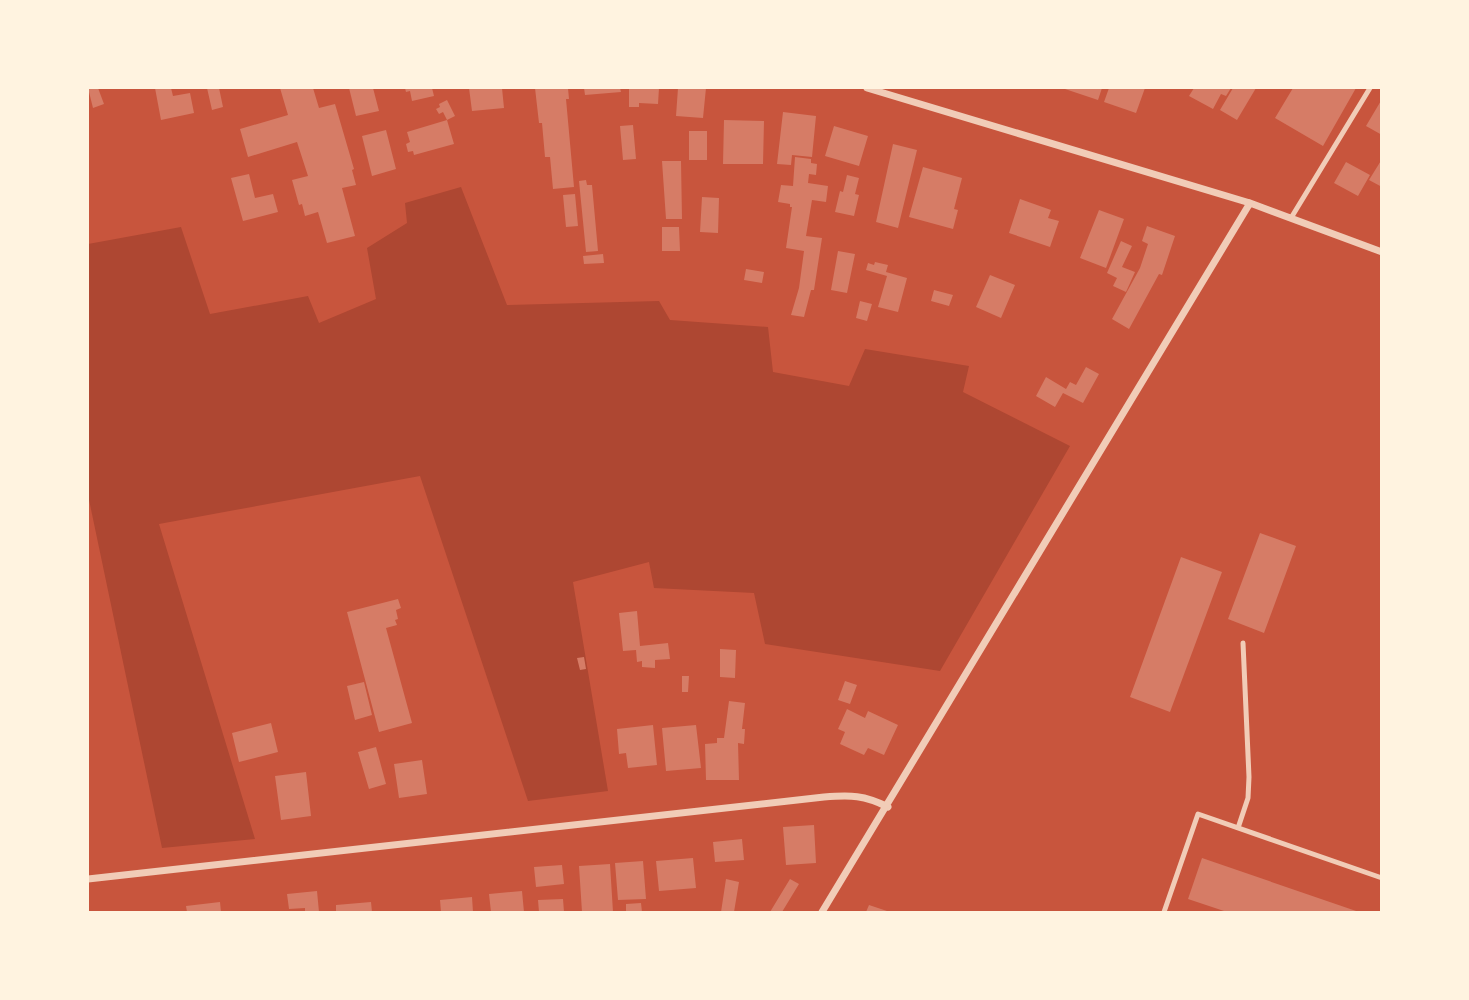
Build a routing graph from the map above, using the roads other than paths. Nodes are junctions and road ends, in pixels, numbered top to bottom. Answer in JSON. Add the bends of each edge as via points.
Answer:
{"nodes":[{"id":1,"x":867,"y":88,"type":"edge"},
{"id":2,"x":1370,"y":88,"type":"edge"},
{"id":3,"x":1250,"y":203,"type":"junction"},
{"id":4,"x":1291,"y":218,"type":"junction"},
{"id":5,"x":1381,"y":252,"type":"edge"},
{"id":6,"x":1243,"y":643,"type":"dead end"},
{"id":7,"x":888,"y":807,"type":"junction"},
{"id":8,"x":1238,"y":828,"type":"junction"},
{"id":9,"x":1381,"y":878,"type":"edge"},
{"id":10,"x":88,"y":879,"type":"edge"},
{"id":11,"x":822,"y":912,"type":"edge"},
{"id":12,"x":1164,"y":912,"type":"edge"}],
"edges":[{"from":1,"to":3,"type":"street"},
{"from":2,"to":4,"type":"lane"},
{"from":3,"to":4,"type":"street"},
{"from":3,"to":7,"type":"street"},
{"from":4,"to":5,"type":"street"},
{"from":6,"to":8,"type":"lane","via":[[1248,798]]},
{"from":7,"to":10,"type":"street","via":[[857,795],[824,797]]},
{"from":7,"to":11,"type":"street"},
{"from":8,"to":9,"type":"lane"},
{"from":8,"to":12,"type":"lane","via":[[1198,814]]}]}
